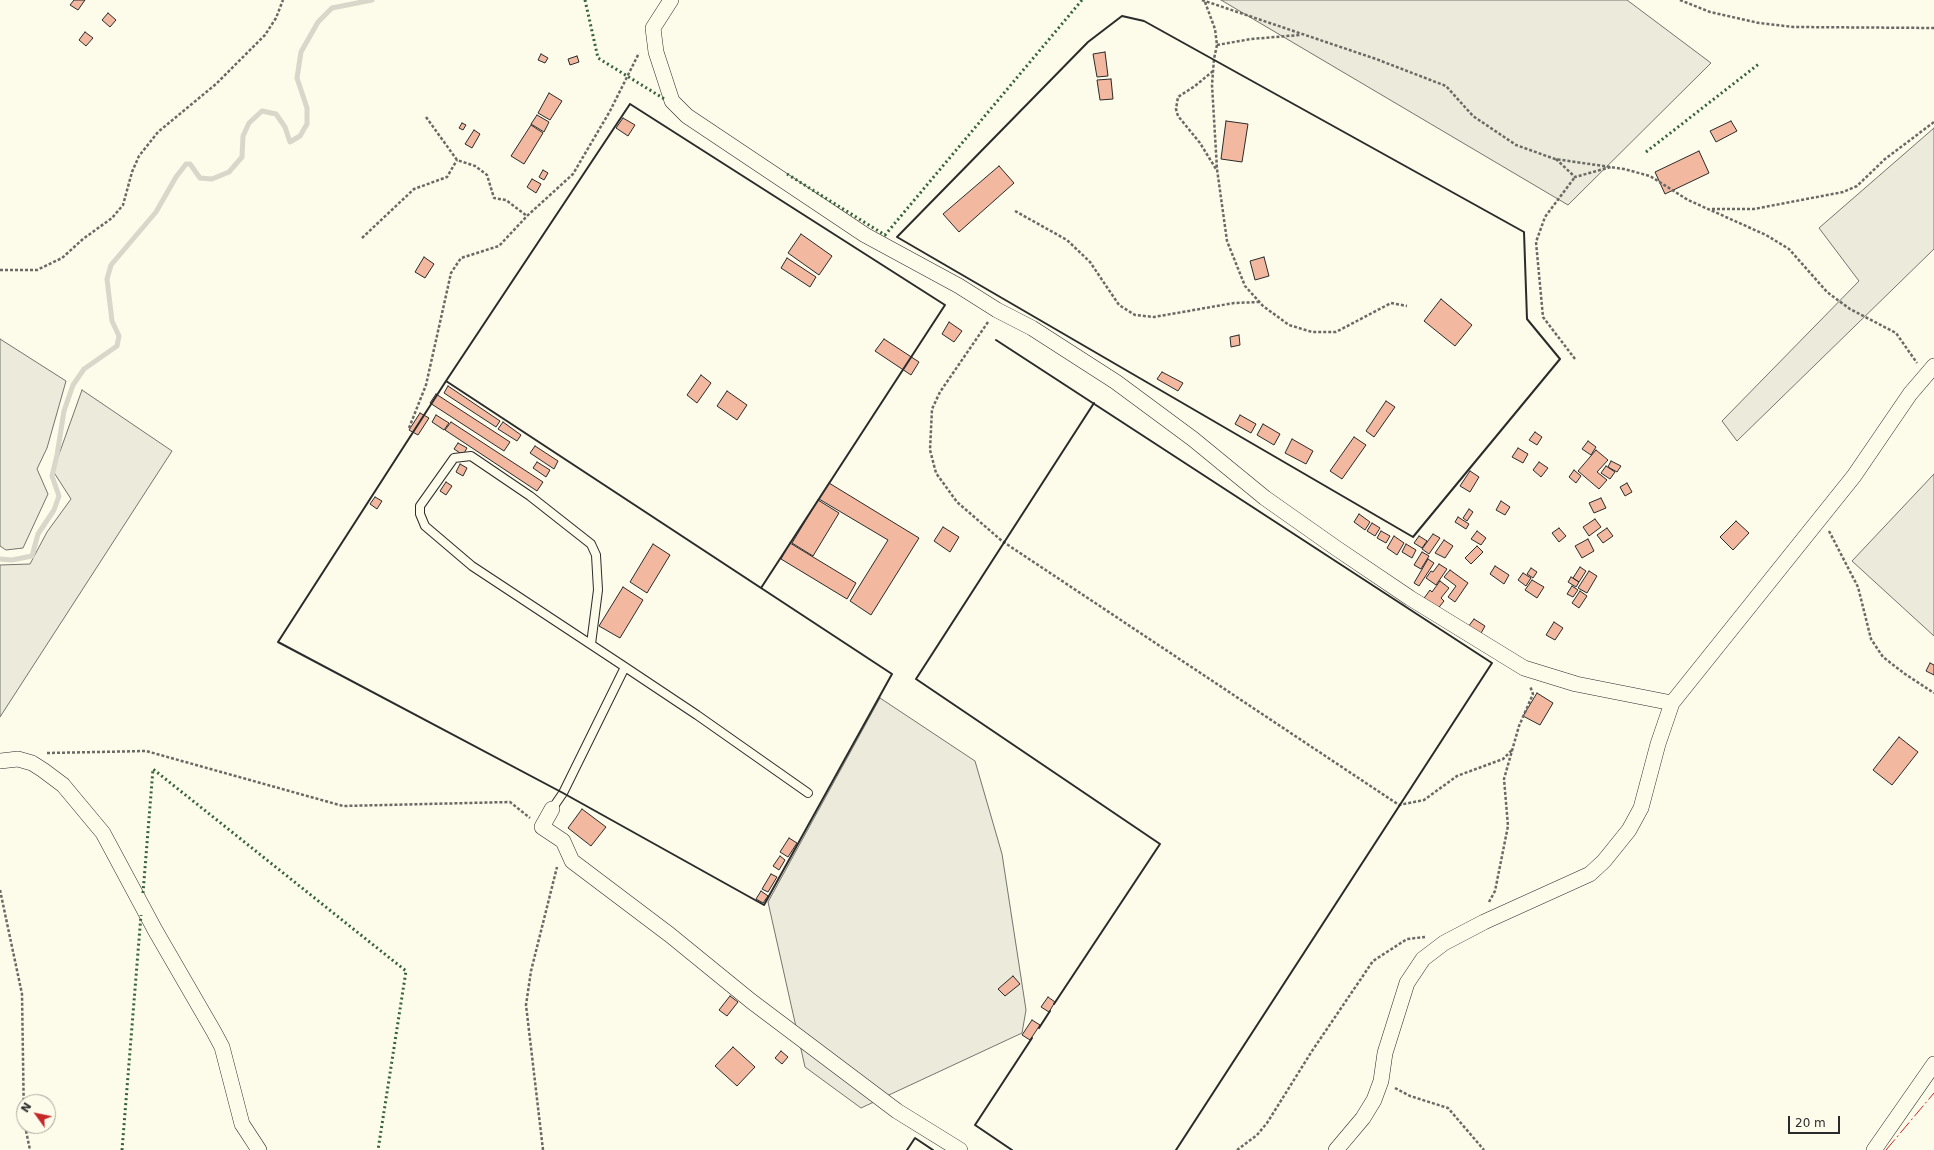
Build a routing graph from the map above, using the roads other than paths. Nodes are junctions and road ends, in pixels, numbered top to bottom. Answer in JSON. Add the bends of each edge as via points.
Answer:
{"nodes":[{"id":1,"x":671,"y":0,"type":"edge"},
{"id":2,"x":1930,"y":371,"type":"edge"},
{"id":3,"x":591,"y":644,"type":"junction"},
{"id":4,"x":625,"y":667,"type":"junction"},
{"id":5,"x":1672,"y":703,"type":"junction"},
{"id":6,"x":0,"y":761,"type":"edge"},
{"id":7,"x":808,"y":793,"type":"dead end"},
{"id":8,"x":552,"y":809,"type":"joint"},
{"id":9,"x":1934,"y":1064,"type":"edge"},
{"id":10,"x":260,"y":1150,"type":"edge"},
{"id":11,"x":960,"y":1150,"type":"edge"},
{"id":12,"x":1336,"y":1150,"type":"edge"},
{"id":13,"x":1874,"y":1150,"type":"edge"}],
"edges":[{"from":1,"to":5,"type":"street","via":[[653,28],[656,52],[671,96],[680,110],[688,116],[864,235],[1032,328],[1116,382],[1193,439],[1265,498],[1336,548],[1410,598],[1524,668],[1576,684]]},
{"from":2,"to":5,"type":"street","via":[[1854,476]]},
{"from":3,"to":3,"type":"lane","via":[[598,590],[596,555],[591,544],[530,496],[471,456],[454,458],[420,506],[425,526],[472,566]]},
{"from":3,"to":4,"type":"lane"},
{"from":4,"to":7,"type":"lane"},
{"from":4,"to":8,"type":"lane","via":[[563,793]]},
{"from":5,"to":12,"type":"street","via":[[1641,808],[1629,830],[1604,861],[1590,874],[1476,926],[1444,943],[1423,959],[1407,983],[1385,1053],[1381,1081],[1374,1100],[1363,1118]]},
{"from":6,"to":10,"type":"street","via":[[18,759],[29,762],[62,785],[103,833],[222,1047],[242,1124]]},
{"from":8,"to":11,"type":"street","via":[[542,827],[563,841],[572,862],[897,1111]]},
{"from":9,"to":13,"type":"street"}]}
